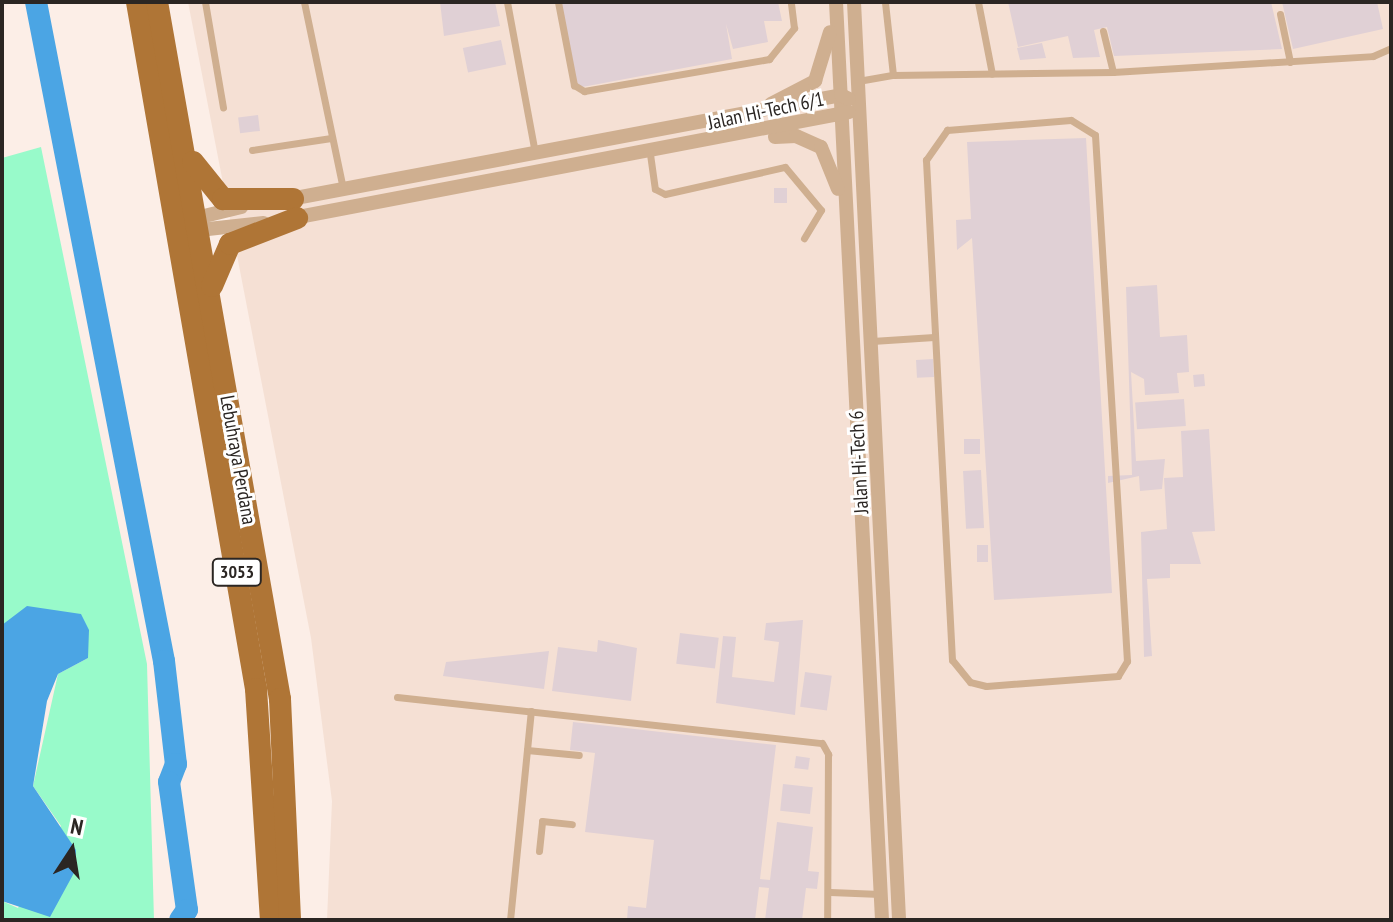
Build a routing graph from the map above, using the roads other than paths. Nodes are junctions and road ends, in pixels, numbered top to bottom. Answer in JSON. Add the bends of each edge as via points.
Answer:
{"nodes":[{"id":1,"x":137,"y":2,"type":"edge"},
{"id":2,"x":157,"y":2,"type":"edge"},
{"id":3,"x":205,"y":2,"type":"edge"},
{"id":4,"x":304,"y":2,"type":"edge"},
{"id":5,"x":507,"y":2,"type":"edge"},
{"id":6,"x":558,"y":2,"type":"edge"},
{"id":7,"x":791,"y":2,"type":"edge"},
{"id":8,"x":835,"y":2,"type":"edge"},
{"id":9,"x":854,"y":2,"type":"edge"},
{"id":10,"x":885,"y":2,"type":"edge"},
{"id":11,"x":978,"y":2,"type":"edge"},
{"id":12,"x":1280,"y":14,"type":"dead end"},
{"id":13,"x":1103,"y":31,"type":"dead end"},
{"id":14,"x":1391,"y":48,"type":"edge"},
{"id":15,"x":1290,"y":62,"type":"junction"},
{"id":16,"x":1113,"y":72,"type":"junction"},
{"id":17,"x":992,"y":74,"type":"junction"},
{"id":18,"x":893,"y":75,"type":"junction"},
{"id":19,"x":858,"y":81,"type":"junction"},
{"id":20,"x":841,"y":95,"type":"junction"},
{"id":21,"x":860,"y":104,"type":"junction"},
{"id":22,"x":223,"y":107,"type":"dead end"},
{"id":23,"x":177,"y":111,"type":"junction"},
{"id":24,"x":842,"y":116,"type":"junction"},
{"id":25,"x":722,"y":122,"type":"junction"},
{"id":26,"x":331,"y":138,"type":"junction"},
{"id":27,"x":725,"y":140,"type":"junction"},
{"id":28,"x":252,"y":150,"type":"dead end"},
{"id":29,"x":650,"y":154,"type":"junction"},
{"id":30,"x":535,"y":156,"type":"junction"},
{"id":31,"x":343,"y":189,"type":"junction"},
{"id":32,"x":295,"y":208,"type":"junction"},
{"id":33,"x":191,"y":225,"type":"junction"},
{"id":34,"x":804,"y":238,"type":"dead end"},
{"id":35,"x":849,"y":245,"type":"junction"},
{"id":36,"x":209,"y":299,"type":"junction"},
{"id":37,"x":934,"y":337,"type":"junction"},
{"id":38,"x":872,"y":341,"type":"junction"},
{"id":39,"x":397,"y":697,"type":"dead end"},
{"id":40,"x":531,"y":711,"type":"junction"},
{"id":41,"x":527,"y":750,"type":"junction"},
{"id":42,"x":579,"y":755,"type":"dead end"},
{"id":43,"x":572,"y":824,"type":"dead end"},
{"id":44,"x":539,"y":851,"type":"dead end"},
{"id":45,"x":830,"y":892,"type":"junction"},
{"id":46,"x":883,"y":894,"type":"junction"},
{"id":47,"x":271,"y":920,"type":"edge"},
{"id":48,"x":290,"y":920,"type":"edge"},
{"id":49,"x":510,"y":920,"type":"edge"},
{"id":50,"x":827,"y":920,"type":"edge"},
{"id":51,"x":882,"y":920,"type":"edge"},
{"id":52,"x":899,"y":920,"type":"edge"}],
"edges":[{"from":1,"to":33,"type":"main road","name":"Lebuhraya Perdana","number":"3053"},
{"from":2,"to":23,"type":"main road","name":"Lebuhraya Perdana","number":"3053"},
{"from":3,"to":22,"type":"lane"},
{"from":4,"to":26,"type":"lane"},
{"from":5,"to":30,"type":"lane"},
{"from":6,"to":7,"type":"lane","via":[[574,85],[584,91],[769,59],[794,28]]},
{"from":8,"to":20,"type":"street","name":"Jalan Hi-Tech 6"},
{"from":8,"to":25,"type":"street","via":[[828,57],[815,81]]},
{"from":9,"to":19,"type":"street","name":"Jalan Hi-Tech 6"},
{"from":10,"to":18,"type":"lane"},
{"from":11,"to":17,"type":"lane"},
{"from":12,"to":15,"type":"lane"},
{"from":13,"to":16,"type":"lane"},
{"from":14,"to":15,"type":"lane"},
{"from":15,"to":16,"type":"lane"},
{"from":16,"to":17,"type":"lane"},
{"from":17,"to":18,"type":"lane"},
{"from":18,"to":19,"type":"lane"},
{"from":19,"to":21,"type":"street","name":"Jalan Hi-Tech 6"},
{"from":20,"to":21,"type":"street","name":"Jalan Hi-Tech 6/1"},
{"from":20,"to":24,"type":"street","name":"Jalan Hi-Tech 6"},
{"from":20,"to":25,"type":"street","name":"Jalan Hi-Tech 6/1"},
{"from":21,"to":24,"type":"street","name":"Jalan Hi-Tech 6/1"},
{"from":21,"to":38,"type":"street","name":"Jalan Hi-Tech 6"},
{"from":23,"to":32,"type":"main road","via":[[207,187],[240,203]]},
{"from":23,"to":33,"type":"main road","name":"Lebuhraya Perdana","number":"3053"},
{"from":24,"to":27,"type":"street","name":"Jalan Hi-Tech 6/1"},
{"from":24,"to":35,"type":"street","name":"Jalan Hi-Tech 6"},
{"from":25,"to":30,"type":"street","name":"Jalan Hi-Tech 6/1"},
{"from":26,"to":28,"type":"lane"},
{"from":26,"to":31,"type":"lane"},
{"from":27,"to":29,"type":"street","name":"Jalan Hi-Tech 6/1"},
{"from":27,"to":35,"type":"street","via":[[796,136],[821,147],[836,174]]},
{"from":29,"to":32,"type":"street","name":"Jalan Hi-Tech 6/1"},
{"from":29,"to":34,"type":"lane","via":[[655,189],[665,194],[785,167],[821,210]]},
{"from":30,"to":31,"type":"street","name":"Jalan Hi-Tech 6/1"},
{"from":31,"to":32,"type":"street","name":"Jalan Hi-Tech 6/1"},
{"from":32,"to":33,"type":"street","name":"Jalan Hi-Tech 6/1"},
{"from":32,"to":36,"type":"main road","via":[[230,244]]},
{"from":33,"to":36,"type":"main road","name":"Lebuhraya Perdana","number":"3053"},
{"from":33,"to":47,"type":"main road","name":"Lebuhraya Perdana","number":"3053","via":[[256,689]]},
{"from":35,"to":46,"type":"street","name":"Jalan Hi-Tech 6"},
{"from":36,"to":48,"type":"main road","name":"Lebuhraya Perdana","number":"3053","via":[[280,699]]},
{"from":37,"to":37,"type":"lane","via":[[954,668],[986,686],[1118,676],[1127,661],[1090,127],[1071,120],[936,135],[926,160]]},
{"from":37,"to":38,"type":"lane"},
{"from":38,"to":52,"type":"street","name":"Jalan Hi-Tech 6"},
{"from":39,"to":40,"type":"lane"},
{"from":40,"to":41,"type":"lane"},
{"from":40,"to":45,"type":"lane","via":[[822,743],[828,754]]},
{"from":41,"to":42,"type":"lane"},
{"from":41,"to":49,"type":"lane"},
{"from":43,"to":44,"type":"lane","via":[[542,821]]},
{"from":45,"to":46,"type":"lane"},
{"from":45,"to":50,"type":"lane"},
{"from":46,"to":51,"type":"street","name":"Jalan Hi-Tech 6"}]}
